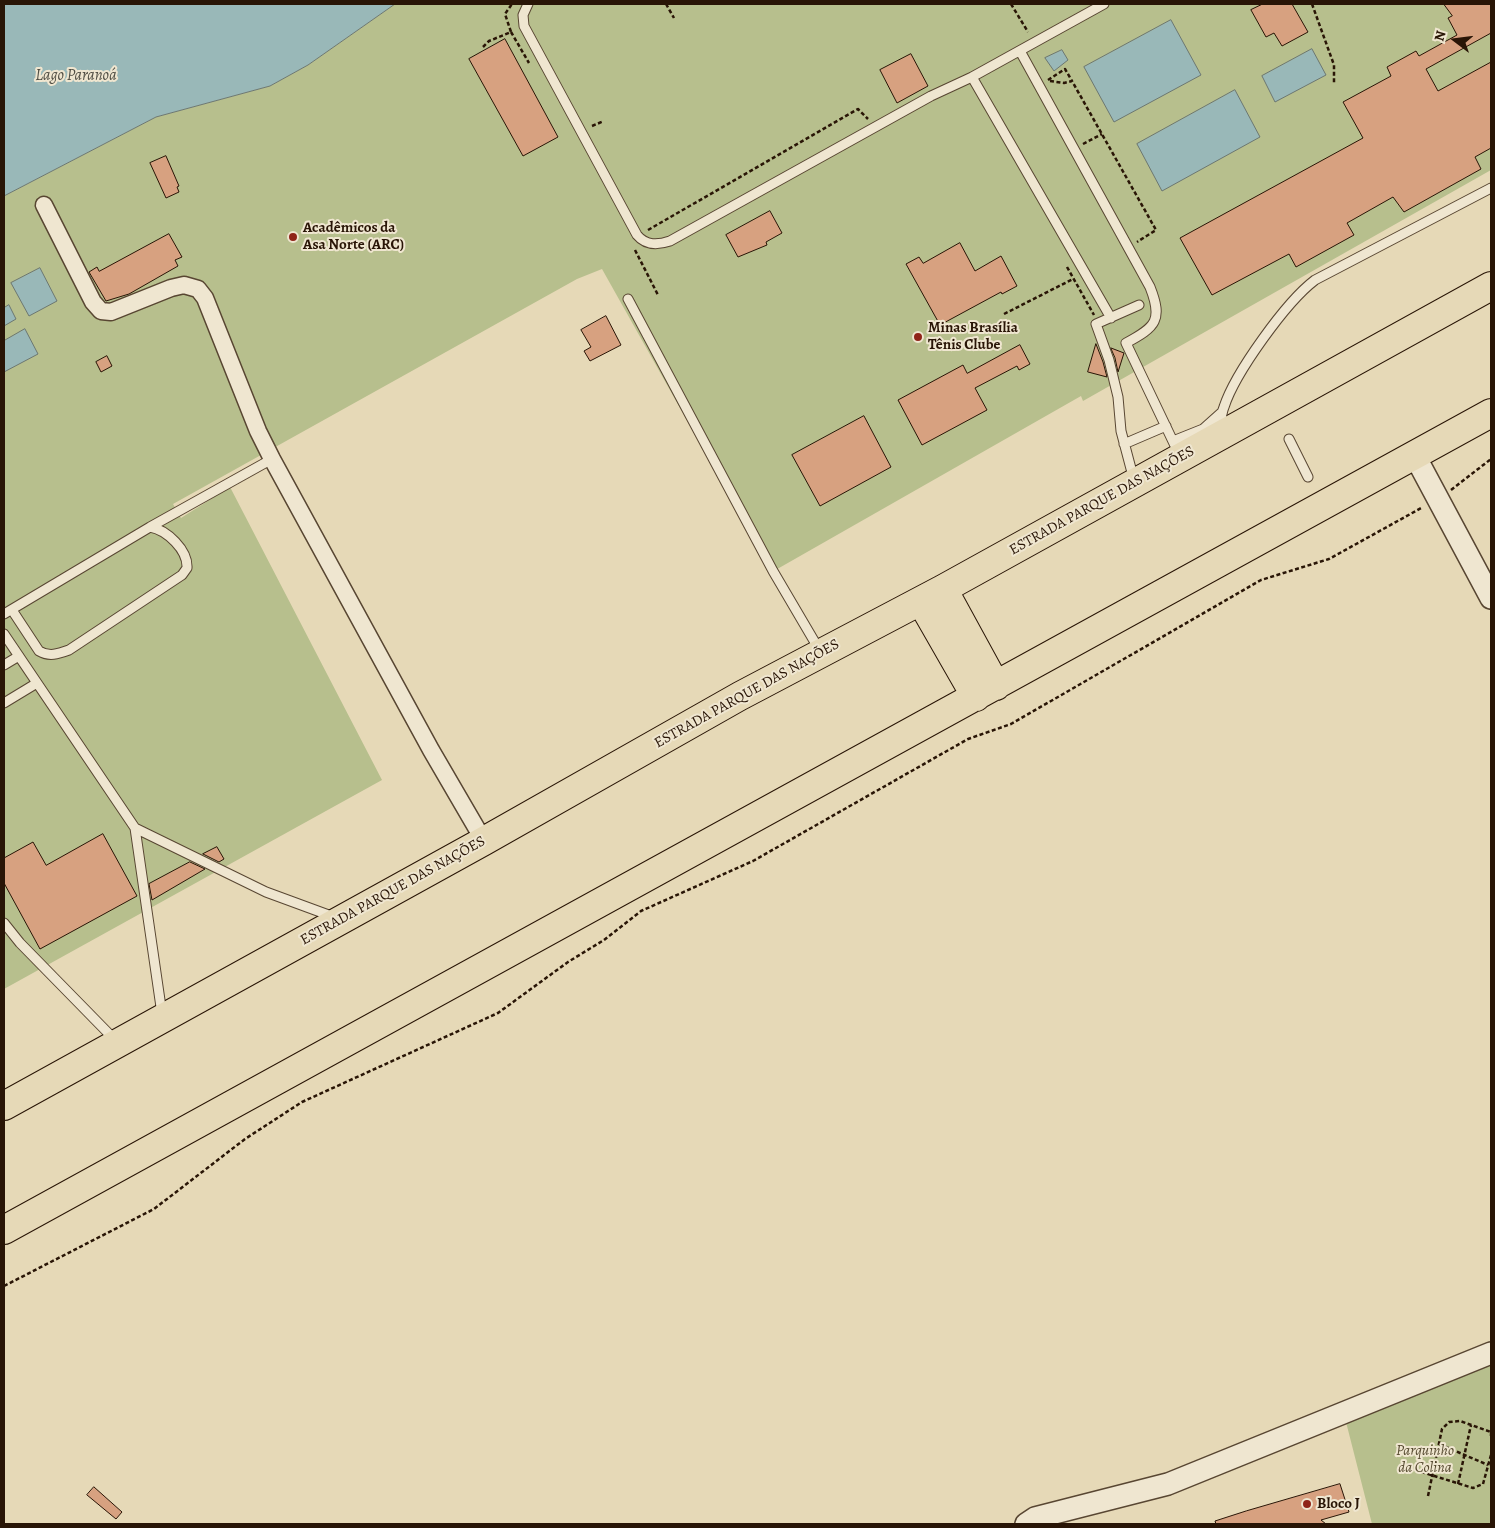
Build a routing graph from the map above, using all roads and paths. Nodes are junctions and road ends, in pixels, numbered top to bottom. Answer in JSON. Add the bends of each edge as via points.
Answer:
{"nodes":[{"id":1,"x":512,"y":4,"type":"edge"},
{"id":2,"x":528,"y":4,"type":"edge"},
{"id":3,"x":666,"y":4,"type":"edge"},
{"id":4,"x":1011,"y":4,"type":"edge"},
{"id":5,"x":1104,"y":4,"type":"edge"},
{"id":6,"x":1312,"y":4,"type":"edge"},
{"id":7,"x":674,"y":18,"type":"dead end"},
{"id":8,"x":1029,"y":31,"type":"junction"},
{"id":9,"x":1020,"y":36,"type":"dead end"},
{"id":10,"x":1031,"y":45,"type":"junction"},
{"id":11,"x":484,"y":47,"type":"dead end"},
{"id":12,"x":1020,"y":51,"type":"junction"},
{"id":13,"x":972,"y":77,"type":"junction"},
{"id":14,"x":1048,"y":80,"type":"junction"},
{"id":15,"x":1072,"y":80,"type":"junction"},
{"id":16,"x":1334,"y":84,"type":"dead end"},
{"id":17,"x":895,"y":116,"type":"junction"},
{"id":18,"x":604,"y":121,"type":"dead end"},
{"id":19,"x":588,"y":128,"type":"dead end"},
{"id":20,"x":1102,"y":134,"type":"junction"},
{"id":21,"x":1074,"y":148,"type":"junction"},
{"id":22,"x":1491,"y":188,"type":"edge"},
{"id":23,"x":44,"y":205,"type":"dead end"},
{"id":24,"x":646,"y":231,"type":"dead end"},
{"id":25,"x":1129,"y":248,"type":"junction"},
{"id":26,"x":1064,"y":262,"type":"dead end"},
{"id":27,"x":1073,"y":279,"type":"junction"},
{"id":28,"x":1491,"y":286,"type":"edge"},
{"id":29,"x":628,"y":299,"type":"dead end"},
{"id":30,"x":1139,"y":305,"type":"dead end"},
{"id":31,"x":1004,"y":314,"type":"dead end"},
{"id":32,"x":1111,"y":318,"type":"junction"},
{"id":33,"x":1098,"y":322,"type":"junction"},
{"id":34,"x":1491,"y":413,"type":"edge"},
{"id":35,"x":1221,"y":424,"type":"junction"},
{"id":36,"x":1166,"y":426,"type":"junction"},
{"id":37,"x":1289,"y":439,"type":"dead end"},
{"id":38,"x":1124,"y":444,"type":"junction"},
{"id":39,"x":1177,"y":449,"type":"junction"},
{"id":40,"x":1416,"y":456,"type":"junction"},
{"id":41,"x":272,"y":459,"type":"junction"},
{"id":42,"x":1491,"y":459,"type":"edge"},
{"id":43,"x":1308,"y":477,"type":"dead end"},
{"id":44,"x":1135,"y":483,"type":"junction"},
{"id":45,"x":1439,"y":499,"type":"junction"},
{"id":46,"x":150,"y":527,"type":"junction"},
{"id":47,"x":932,"y":595,"type":"junction"},
{"id":48,"x":1491,"y":598,"type":"edge"},
{"id":49,"x":8,"y":612,"type":"edge"},
{"id":50,"x":5,"y":637,"type":"edge"},
{"id":51,"x":822,"y":653,"type":"junction"},
{"id":52,"x":19,"y":656,"type":"junction"},
{"id":53,"x":4,"y":665,"type":"edge"},
{"id":54,"x":37,"y":683,"type":"junction"},
{"id":55,"x":986,"y":691,"type":"junction"},
{"id":56,"x":4,"y":703,"type":"edge"},
{"id":57,"x":135,"y":828,"type":"junction"},
{"id":58,"x":484,"y":841,"type":"junction"},
{"id":59,"x":341,"y":919,"type":"junction"},
{"id":60,"x":4,"y":922,"type":"edge"},
{"id":61,"x":162,"y":1019,"type":"junction"},
{"id":62,"x":118,"y":1044,"type":"junction"},
{"id":63,"x":4,"y":1106,"type":"edge"},
{"id":64,"x":4,"y":1230,"type":"edge"},
{"id":65,"x":4,"y":1286,"type":"edge"},
{"id":66,"x":1491,"y":1353,"type":"edge"},
{"id":67,"x":1471,"y":1425,"type":"junction"},
{"id":68,"x":1491,"y":1436,"type":"edge"},
{"id":69,"x":1439,"y":1444,"type":"junction"},
{"id":70,"x":1464,"y":1455,"type":"junction"},
{"id":71,"x":1491,"y":1455,"type":"edge"},
{"id":72,"x":1488,"y":1465,"type":"junction"},
{"id":73,"x":1415,"y":1470,"type":"dead end"},
{"id":74,"x":1432,"y":1476,"type":"junction"},
{"id":75,"x":1458,"y":1484,"type":"junction"},
{"id":76,"x":1428,"y":1496,"type":"dead end"},
{"id":77,"x":1026,"y":1524,"type":"edge"}],
"edges":[{"from":1,"to":11,"type":"path","via":[[505,14],[511,32]]},
{"from":2,"to":17,"type":"lane","via":[[523,16],[524,26],[637,235],[649,244],[670,240]]},
{"from":3,"to":7,"type":"path"},
{"from":4,"to":8,"type":"path"},
{"from":5,"to":10,"type":"lane"},
{"from":6,"to":16,"type":"path","via":[[1334,65]]},
{"from":8,"to":9,"type":"path"},
{"from":8,"to":10,"type":"path"},
{"from":10,"to":12,"type":"lane"},
{"from":10,"to":14,"type":"path"},
{"from":12,"to":13,"type":"lane"},
{"from":12,"to":21,"type":"lane"},
{"from":13,"to":17,"type":"lane"},
{"from":13,"to":32,"type":"lane"},
{"from":14,"to":15,"type":"path","via":[[1052,83]]},
{"from":14,"to":15,"type":"path","via":[[1065,69]]},
{"from":15,"to":20,"type":"path"},
{"from":17,"to":24,"type":"path","via":[[890,108],[869,120],[858,109]]},
{"from":18,"to":19,"type":"path"},
{"from":20,"to":21,"type":"path"},
{"from":20,"to":25,"type":"path","via":[[1156,230]]},
{"from":21,"to":25,"type":"lane"},
{"from":22,"to":35,"type":"lane","via":[[1315,280],[1301,291],[1242,371]]},
{"from":23,"to":41,"type":"street","via":[[93,302],[101,311],[111,312],[184,285],[198,288]]},
{"from":25,"to":36,"type":"lane","via":[[1157,305],[1156,318],[1149,330],[1126,343]]},
{"from":26,"to":27,"type":"path"},
{"from":27,"to":31,"type":"path"},
{"from":27,"to":33,"type":"path"},
{"from":28,"to":35,"type":"highway","name":"ESTRADA PARQUE DAS NAÇÕES"},
{"from":29,"to":51,"type":"lane","via":[[773,571]]},
{"from":30,"to":32,"type":"lane"},
{"from":32,"to":33,"type":"lane"},
{"from":33,"to":38,"type":"lane","via":[[1097,328],[1118,397]]},
{"from":34,"to":40,"type":"highway"},
{"from":35,"to":39,"type":"highway","name":"ESTRADA PARQUE DAS NAÇÕES"},
{"from":36,"to":38,"type":"lane"},
{"from":36,"to":39,"type":"lane"},
{"from":37,"to":43,"type":"lane"},
{"from":38,"to":44,"type":"lane"},
{"from":39,"to":44,"type":"highway","name":"ESTRADA PARQUE DAS NAÇÕES"},
{"from":40,"to":45,"type":"street"},
{"from":40,"to":55,"type":"highway"},
{"from":41,"to":46,"type":"lane"},
{"from":41,"to":58,"type":"street","via":[[389,675]]},
{"from":42,"to":45,"type":"path"},
{"from":44,"to":47,"type":"highway","name":"ESTRADA PARQUE DAS NAÇÕES"},
{"from":45,"to":48,"type":"street"},
{"from":45,"to":65,"type":"path","via":[[1330,560],[1261,580],[1011,724],[968,739],[753,861],[641,910],[498,1013],[302,1102],[244,1139],[154,1209]]},
{"from":46,"to":49,"type":"lane"},
{"from":46,"to":49,"type":"lane","via":[[172,539],[187,558],[185,572],[69,650],[45,655],[39,652]]},
{"from":47,"to":51,"type":"highway","name":"ESTRADA PARQUE DAS NAÇÕES"},
{"from":47,"to":55,"type":"highway"},
{"from":50,"to":52,"type":"lane"},
{"from":51,"to":58,"type":"highway","name":"ESTRADA PARQUE DAS NAÇÕES"},
{"from":52,"to":53,"type":"lane"},
{"from":52,"to":54,"type":"lane"},
{"from":54,"to":56,"type":"lane"},
{"from":54,"to":57,"type":"lane"},
{"from":55,"to":64,"type":"highway"},
{"from":57,"to":59,"type":"lane","via":[[281,898]]},
{"from":57,"to":61,"type":"lane"},
{"from":58,"to":59,"type":"highway","name":"ESTRADA PARQUE DAS NAÇÕES"},
{"from":59,"to":61,"type":"highway","name":"ESTRADA PARQUE DAS NAÇÕES"},
{"from":60,"to":62,"type":"lane","via":[[20,943]]},
{"from":61,"to":62,"type":"highway","name":"ESTRADA PARQUE DAS NAÇÕES"},
{"from":62,"to":63,"type":"highway","name":"ESTRADA PARQUE DAS NAÇÕES"},
{"from":66,"to":77,"type":"street","via":[[1168,1484],[1035,1518]]},
{"from":67,"to":68,"type":"path","via":[[1490,1432]]},
{"from":67,"to":69,"type":"path","via":[[1449,1422],[1442,1429]]},
{"from":67,"to":70,"type":"path"},
{"from":69,"to":70,"type":"path"},
{"from":69,"to":74,"type":"path"},
{"from":70,"to":72,"type":"path"},
{"from":70,"to":75,"type":"path"},
{"from":71,"to":72,"type":"path"},
{"from":72,"to":75,"type":"path","via":[[1483,1484],[1473,1488]]},
{"from":73,"to":74,"type":"path"},
{"from":74,"to":75,"type":"path"},
{"from":74,"to":76,"type":"path"}]}
